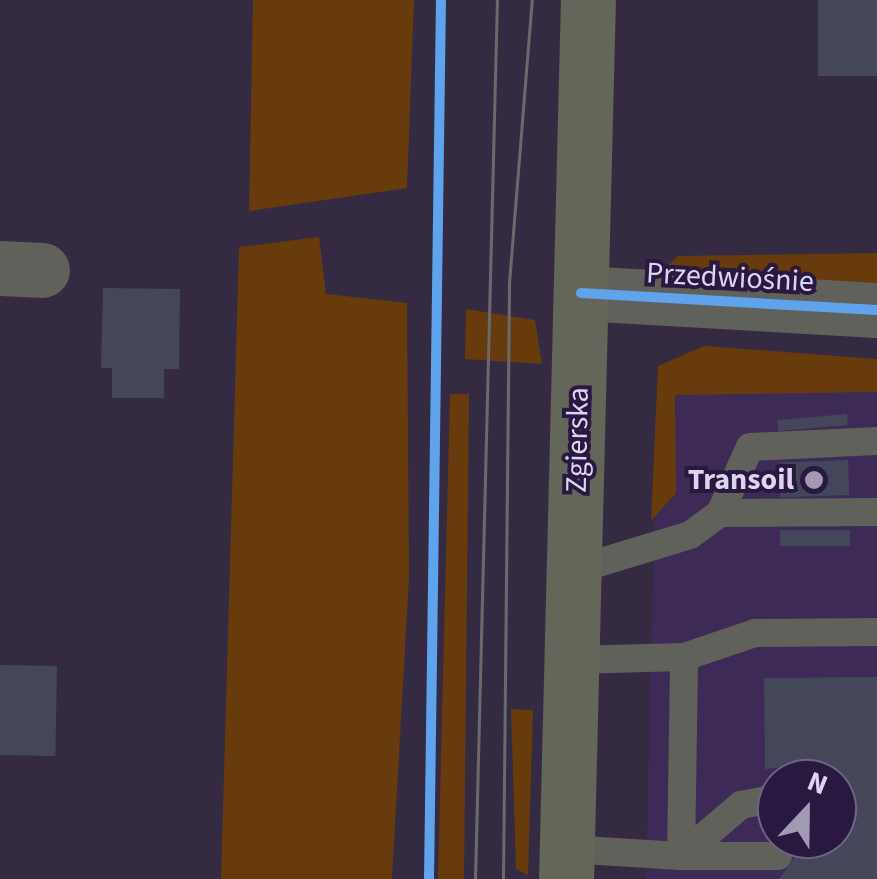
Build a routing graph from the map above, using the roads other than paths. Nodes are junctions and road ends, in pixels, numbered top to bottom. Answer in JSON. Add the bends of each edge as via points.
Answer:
{"nodes":[{"id":1,"x":588,"y":0,"type":"edge"},
{"id":2,"x":581,"y":293,"type":"junction"},
{"id":3,"x":877,"y":310,"type":"edge"},
{"id":4,"x":877,"y":441,"type":"edge"},
{"id":5,"x":877,"y":512,"type":"edge"},
{"id":6,"x":720,"y":513,"type":"junction"},
{"id":7,"x":575,"y":570,"type":"junction"},
{"id":8,"x":877,"y":632,"type":"edge"},
{"id":9,"x":684,"y":656,"type":"junction"},
{"id":10,"x":573,"y":660,"type":"junction"},
{"id":11,"x":757,"y":802,"type":"edge"},
{"id":12,"x":757,"y":859,"type":"edge"},
{"id":13,"x":566,"y":864,"type":"edge"},
{"id":14,"x":688,"y":868,"type":"edge"}],
"edges":[{"from":1,"to":2,"type":"main road","name":"Zgierska"},
{"from":2,"to":3,"type":"street","name":"Przedwiośnie"},
{"from":2,"to":7,"type":"main road","name":"Zgierska"},
{"from":4,"to":6,"type":"lane","via":[[750,446]]},
{"from":5,"to":6,"type":"lane"},
{"from":6,"to":7,"type":"lane","via":[[661,550]]},
{"from":7,"to":10,"type":"main road","name":"Zgierska"},
{"from":8,"to":9,"type":"lane","via":[[755,633]]},
{"from":9,"to":10,"type":"lane"},
{"from":9,"to":14,"type":"lane"},
{"from":10,"to":13,"type":"main road","name":"Zgierska"},
{"from":11,"to":14,"type":"lane","via":[[741,805]]},
{"from":12,"to":14,"type":"lane"},
{"from":13,"to":14,"type":"lane"}]}
